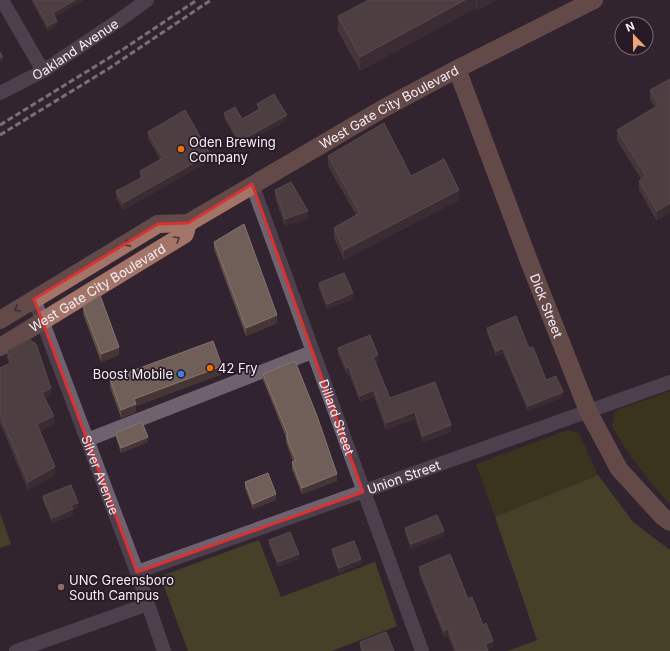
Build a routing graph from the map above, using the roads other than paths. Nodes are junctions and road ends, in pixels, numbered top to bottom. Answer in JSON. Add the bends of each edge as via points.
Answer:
{"nodes":[{"id":1,"x":2,"y":0,"type":"edge"},
{"id":2,"x":146,"y":0,"type":"edge"},
{"id":3,"x":594,"y":0,"type":"edge"},
{"id":4,"x":457,"y":69,"type":"junction"},
{"id":5,"x":43,"y":71,"type":"junction"},
{"id":6,"x":0,"y":93,"type":"edge"},
{"id":7,"x":252,"y":184,"type":"junction"},
{"id":8,"x":188,"y":223,"type":"junction"},
{"id":9,"x":34,"y":299,"type":"junction"},
{"id":10,"x":0,"y":320,"type":"edge"},
{"id":11,"x":42,"y":321,"type":"junction"},
{"id":12,"x":0,"y":347,"type":"edge"},
{"id":13,"x":312,"y":352,"type":"junction"},
{"id":14,"x":670,"y":382,"type":"edge"},
{"id":15,"x":588,"y":411,"type":"junction"},
{"id":16,"x":86,"y":440,"type":"junction"},
{"id":17,"x":363,"y":492,"type":"junction"},
{"id":18,"x":670,"y":522,"type":"edge"},
{"id":19,"x":137,"y":572,"type":"junction"},
{"id":20,"x":148,"y":604,"type":"junction"},
{"id":21,"x":16,"y":651,"type":"edge"},
{"id":22,"x":164,"y":651,"type":"edge"},
{"id":23,"x":422,"y":651,"type":"edge"}],
"edges":[{"from":1,"to":5,"type":"street"},
{"from":2,"to":5,"type":"street","name":"Oakland Avenue"},
{"from":3,"to":4,"type":"main road","name":"West Gate City Boulevard"},
{"from":4,"to":7,"type":"main road","name":"West Gate City Boulevard"},
{"from":4,"to":15,"type":"main road","name":"Dick Street"},
{"from":5,"to":6,"type":"street","name":"Oakland Avenue"},
{"from":7,"to":8,"type":"main road","name":"West Gate City Boulevard"},
{"from":7,"to":13,"type":"street","name":"Dillard Street"},
{"from":8,"to":9,"type":"main road","name":"West Gate City Boulevard","one_way":true,"via":[[158,224]]},
{"from":11,"to":8,"type":"main road","name":"West Gate City Boulevard","one_way":true,"via":[[185,234]]},
{"from":9,"to":10,"type":"main road","name":"West Gate City Boulevard","one_way":true},
{"from":9,"to":11,"type":"street","name":"Silver Avenue"},
{"from":11,"to":12,"type":"main road","name":"West Gate City Boulevard"},
{"from":11,"to":16,"type":"street","name":"Silver Avenue"},
{"from":13,"to":16,"type":"street"},
{"from":13,"to":17,"type":"street","name":"Dillard Street"},
{"from":14,"to":15,"type":"street","name":"Union Street"},
{"from":15,"to":17,"type":"street","name":"Union Street"},
{"from":15,"to":18,"type":"main road","name":"Dick Street","via":[[618,469]]},
{"from":16,"to":19,"type":"street","name":"Silver Avenue"},
{"from":17,"to":19,"type":"street","name":"Union Street"},
{"from":17,"to":23,"type":"street","name":"Dillard Street"},
{"from":19,"to":20,"type":"street","name":"Silver Avenue"},
{"from":20,"to":21,"type":"street"},
{"from":20,"to":22,"type":"street","name":"Silver Avenue"}]}
